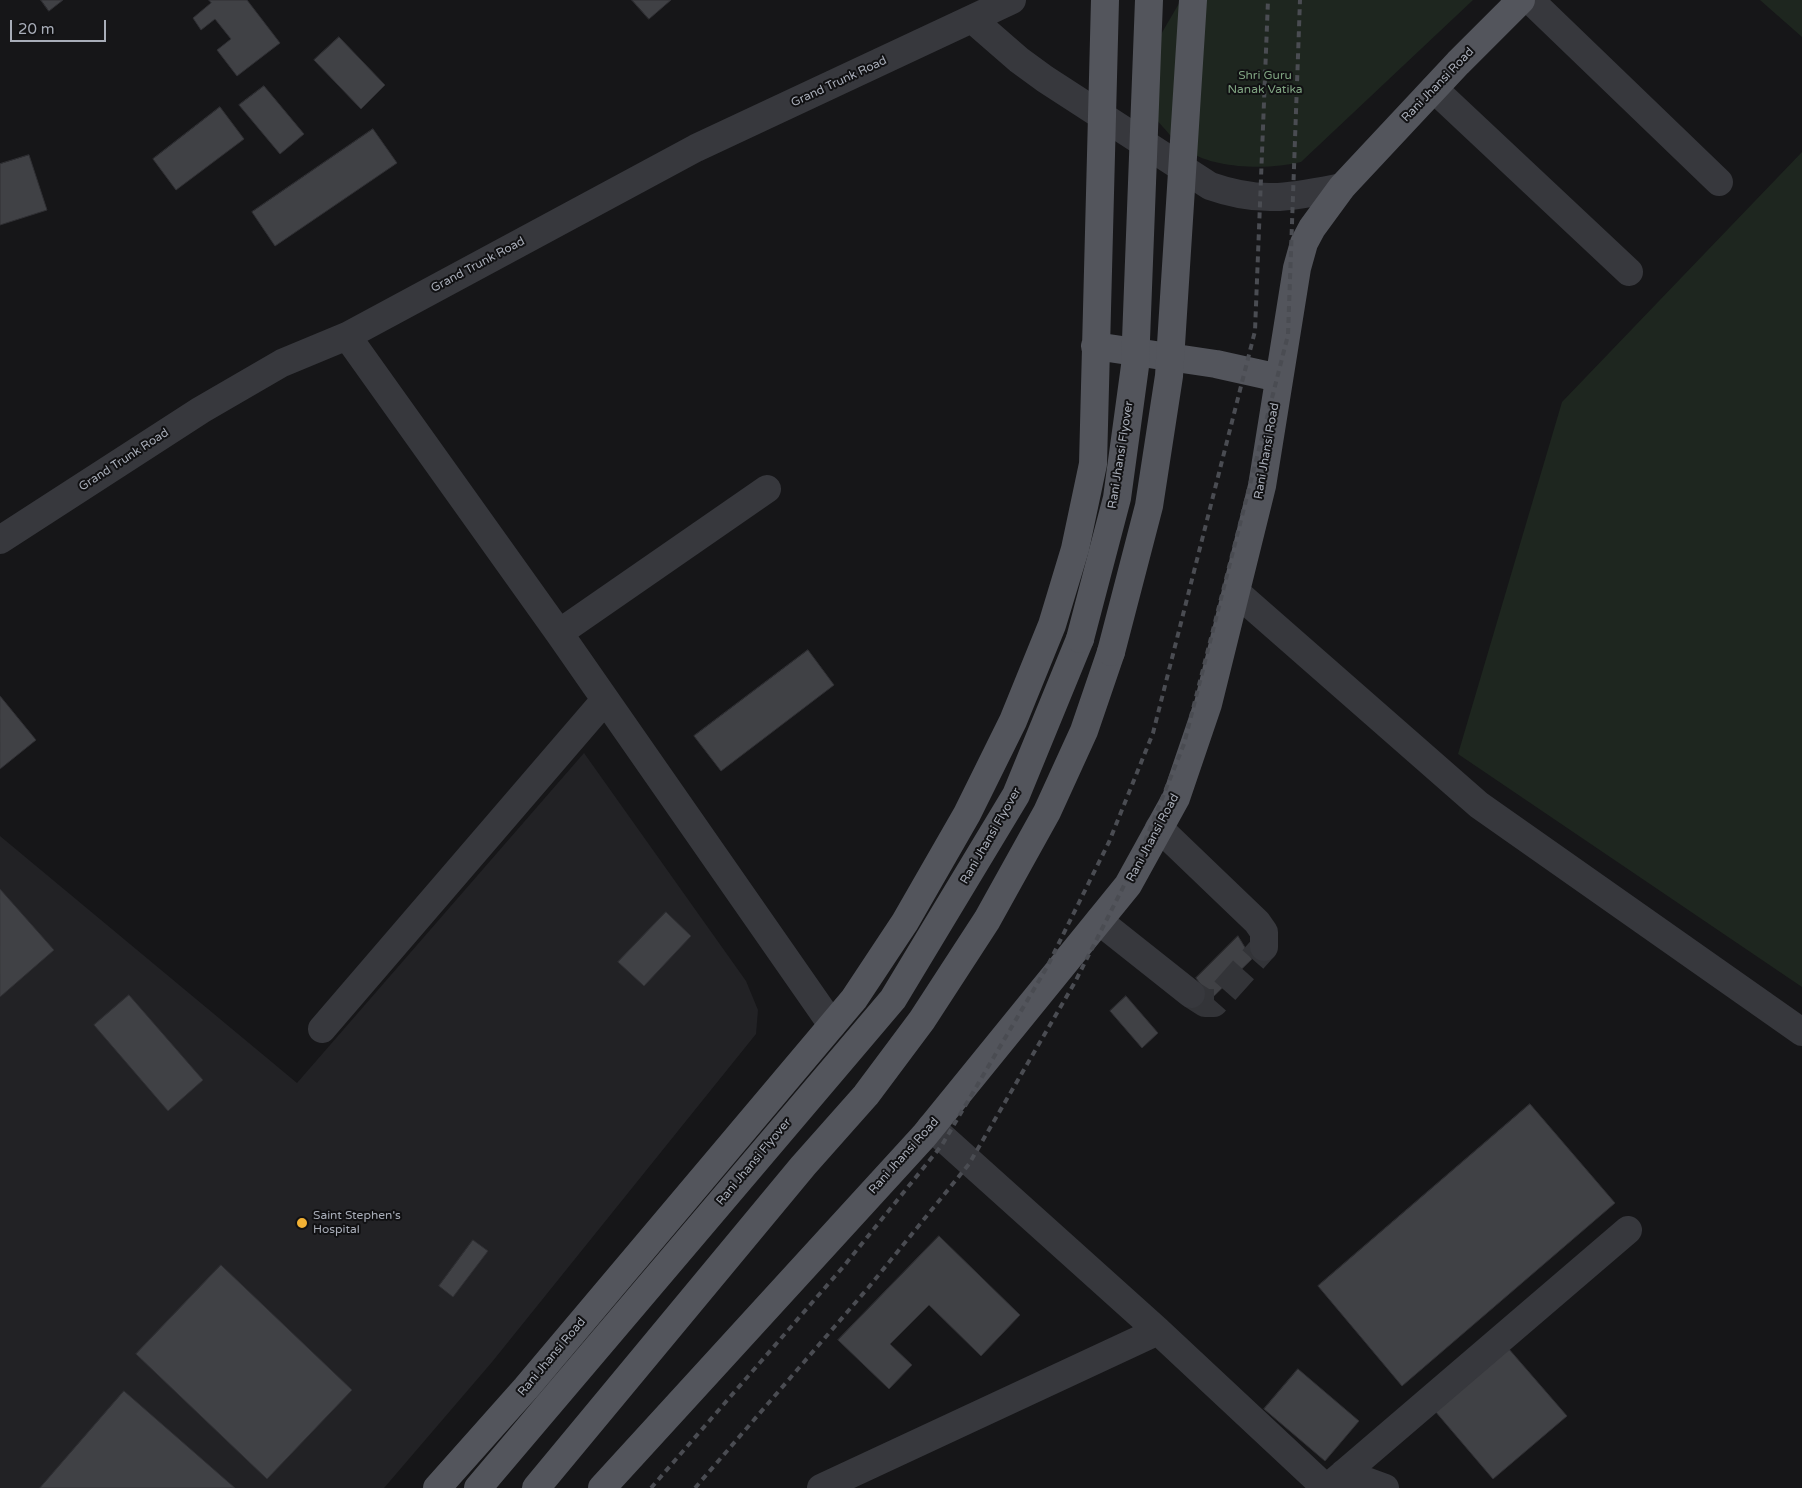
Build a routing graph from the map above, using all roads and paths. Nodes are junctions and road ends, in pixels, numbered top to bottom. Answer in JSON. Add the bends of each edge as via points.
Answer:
{"nodes":[{"id":1,"x":1012,"y":0,"type":"edge"},
{"id":2,"x":1104,"y":0,"type":"edge"},
{"id":3,"x":1149,"y":0,"type":"edge"},
{"id":4,"x":1193,"y":0,"type":"edge"},
{"id":5,"x":1521,"y":0,"type":"edge"},
{"id":6,"x":1530,"y":0,"type":"edge"},
{"id":7,"x":973,"y":20,"type":"junction"},
{"id":8,"x":1434,"y":89,"type":"junction"},
{"id":9,"x":1101,"y":117,"type":"junction"},
{"id":10,"x":1719,"y":182,"type":"dead end"},
{"id":11,"x":1342,"y":187,"type":"junction"},
{"id":12,"x":1630,"y":272,"type":"dead end"},
{"id":13,"x":347,"y":336,"type":"junction"},
{"id":14,"x":1095,"y":346,"type":"junction"},
{"id":15,"x":1279,"y":378,"type":"junction"},
{"id":16,"x":767,"y":489,"type":"dead end"},
{"id":17,"x":0,"y":540,"type":"edge"},
{"id":18,"x":1236,"y":592,"type":"junction"},
{"id":19,"x":558,"y":633,"type":"junction"},
{"id":20,"x":605,"y":700,"type":"junction"},
{"id":21,"x":1159,"y":828,"type":"junction"},
{"id":22,"x":1099,"y":921,"type":"junction"},
{"id":23,"x":1264,"y":947,"type":"dead end"},
{"id":24,"x":1191,"y":994,"type":"tunnel mouth"},
{"id":25,"x":832,"y":1026,"type":"junction"},
{"id":26,"x":322,"y":1029,"type":"dead end"},
{"id":27,"x":1802,"y":1032,"type":"edge"},
{"id":28,"x":931,"y":1127,"type":"junction"},
{"id":29,"x":1628,"y":1230,"type":"dead end"},
{"id":30,"x":1158,"y":1331,"type":"junction"},
{"id":31,"x":1332,"y":1483,"type":"edge"},
{"id":32,"x":437,"y":1488,"type":"edge"},
{"id":33,"x":478,"y":1488,"type":"edge"},
{"id":34,"x":536,"y":1488,"type":"edge"},
{"id":35,"x":602,"y":1488,"type":"edge"},
{"id":36,"x":821,"y":1488,"type":"edge"},
{"id":37,"x":1385,"y":1488,"type":"edge"}],
"edges":[{"from":1,"to":7,"type":"street","name":"Grand Trunk Road"},
{"from":2,"to":9,"type":"main road","name":"Rani Jhansi Road"},
{"from":3,"to":33,"type":"main road","name":"Rani Jhansi Flyover","bridge":true,"via":[[1135,366],[1117,498],[1080,639],[1016,795],[892,1000]]},
{"from":4,"to":34,"type":"main road","bridge":true,"via":[[1169,376],[1149,506],[1111,652],[1084,731],[1047,812],[987,920],[922,1020],[866,1095],[803,1166]]},
{"from":5,"to":8,"type":"main road","name":"Rani Jhansi Road"},
{"from":6,"to":10,"type":"street"},
{"from":7,"to":9,"type":"street","via":[[1019,60]]},
{"from":7,"to":13,"type":"street","name":"Grand Trunk Road","via":[[696,148]]},
{"from":8,"to":11,"type":"main road","name":"Rani Jhansi Road"},
{"from":8,"to":12,"type":"street"},
{"from":9,"to":11,"type":"street","via":[[1210,186],[1236,195],[1285,198]]},
{"from":9,"to":14,"type":"main road","name":"Rani Jhansi Road"},
{"from":11,"to":15,"type":"main road","name":"Rani Jhansi Road","via":[[1304,243]]},
{"from":13,"to":17,"type":"street","name":"Grand Trunk Road","via":[[282,363],[201,410]]},
{"from":13,"to":19,"type":"street"},
{"from":14,"to":15,"type":"main road","via":[[1216,364]]},
{"from":14,"to":25,"type":"main road","name":"Rani Jhansi Road","via":[[1093,464],[1075,549],[1052,625],[1013,721],[966,814],[905,922]]},
{"from":15,"to":18,"type":"main road","name":"Rani Jhansi Road","via":[[1262,486]]},
{"from":16,"to":19,"type":"street"},
{"from":18,"to":21,"type":"main road","name":"Rani Jhansi Road","via":[[1208,704],[1176,798]]},
{"from":18,"to":27,"type":"street","via":[[1479,806]]},
{"from":19,"to":20,"type":"street"},
{"from":20,"to":25,"type":"street"},
{"from":20,"to":26,"type":"street"},
{"from":21,"to":22,"type":"main road","name":"Rani Jhansi Road","via":[[1128,885]]},
{"from":21,"to":23,"type":"street","via":[[1257,922],[1264,932]]},
{"from":22,"to":24,"type":"street"},
{"from":22,"to":28,"type":"main road","name":"Rani Jhansi Road"},
{"from":25,"to":32,"type":"main road","name":"Rani Jhansi Road","via":[[532,1381]]},
{"from":28,"to":30,"type":"street"},
{"from":28,"to":35,"type":"main road","name":"Rani Jhansi Road"},
{"from":29,"to":31,"type":"street"},
{"from":30,"to":31,"type":"street"},
{"from":30,"to":36,"type":"street"},
{"from":31,"to":37,"type":"street"}]}
